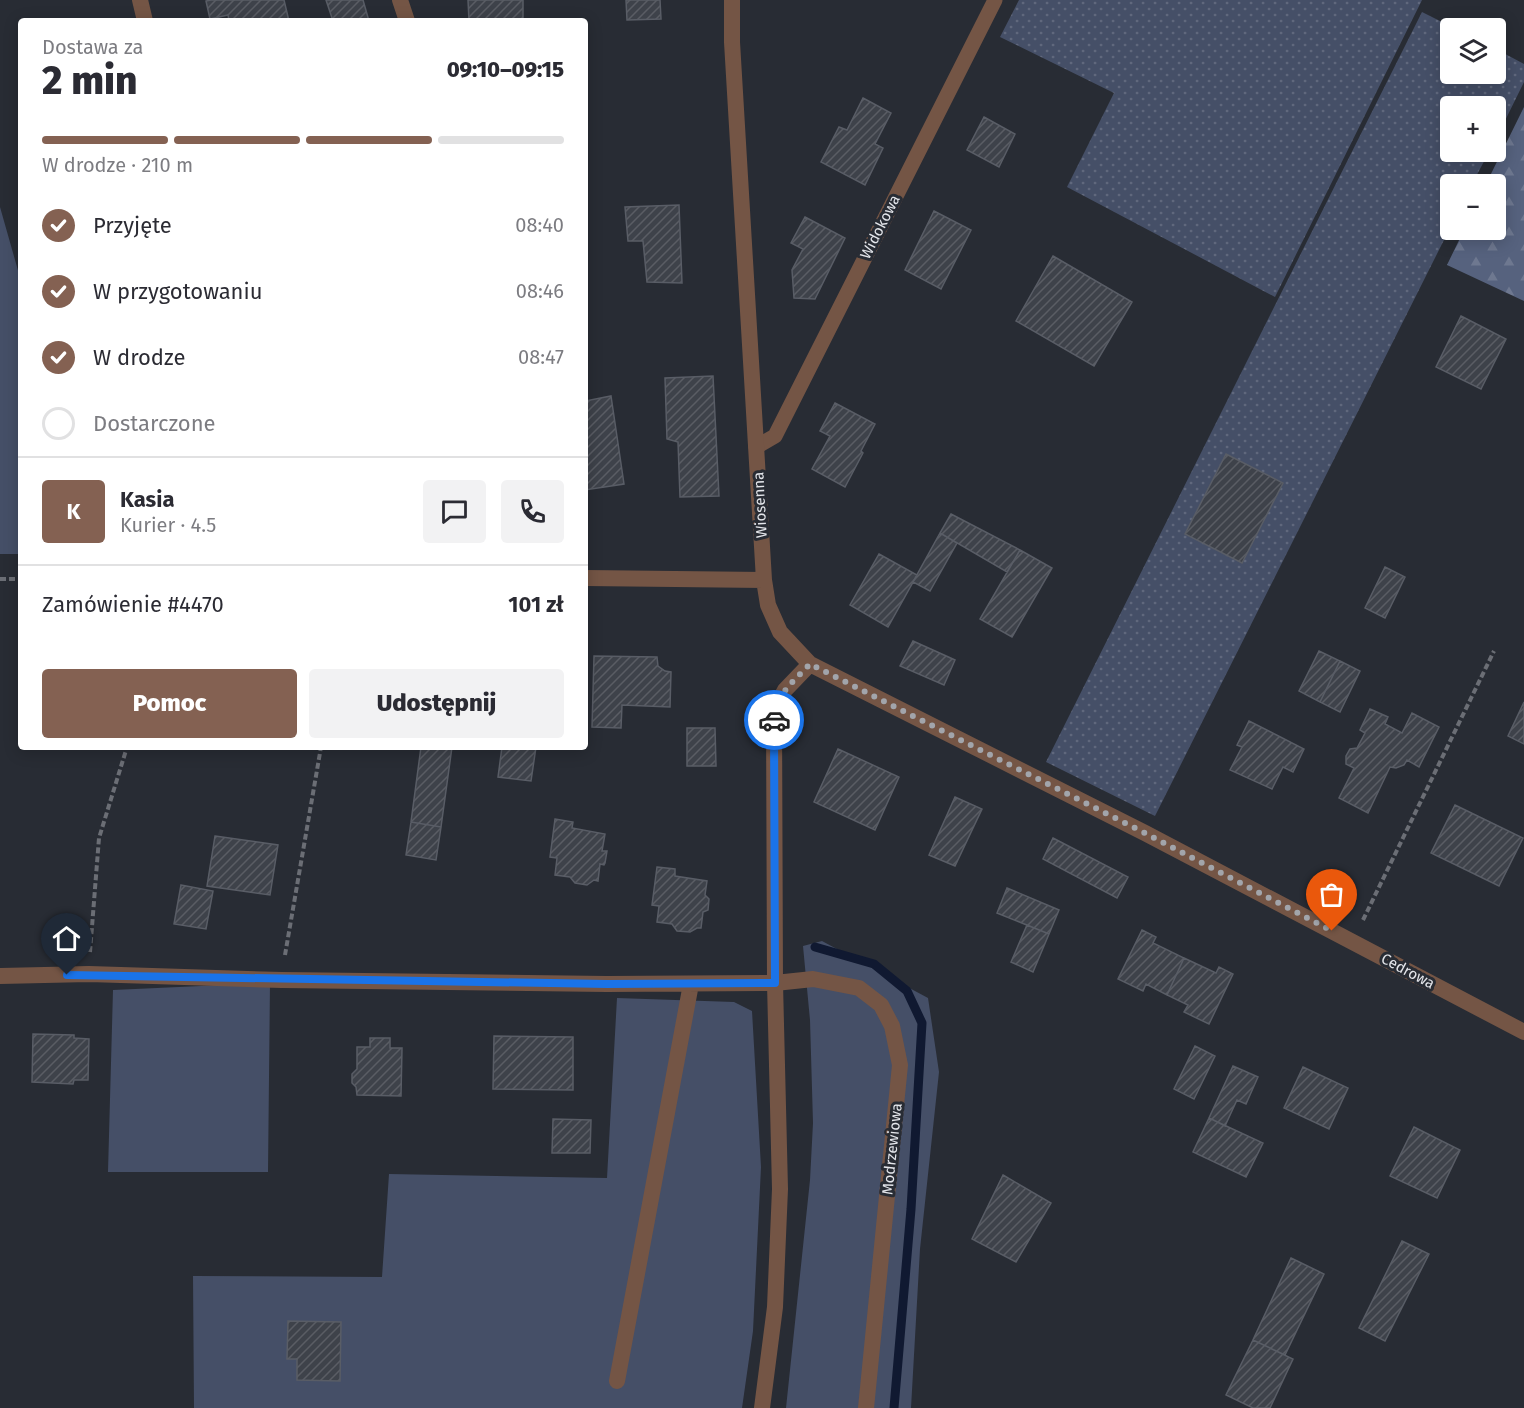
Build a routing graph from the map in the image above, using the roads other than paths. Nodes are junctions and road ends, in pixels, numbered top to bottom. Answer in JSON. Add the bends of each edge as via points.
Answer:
{"nodes":[{"id":1,"x":140,"y":0,"type":"edge"},
{"id":2,"x":400,"y":0,"type":"edge"},
{"id":3,"x":732,"y":0,"type":"edge"},
{"id":4,"x":995,"y":0,"type":"edge"},
{"id":5,"x":144,"y":18,"type":"edge"},
{"id":6,"x":405,"y":18,"type":"edge"},
{"id":7,"x":756,"y":447,"type":"junction"},
{"id":8,"x":588,"y":578,"type":"edge"},
{"id":9,"x":764,"y":580,"type":"junction"},
{"id":10,"x":810,"y":664,"type":"junction"},
{"id":11,"x":0,"y":976,"type":"edge"},
{"id":12,"x":775,"y":983,"type":"junction"},
{"id":13,"x":691,"y":984,"type":"junction"},
{"id":14,"x":1524,"y":1032,"type":"edge"},
{"id":15,"x":617,"y":1381,"type":"dead end"},
{"id":16,"x":762,"y":1408,"type":"edge"},
{"id":17,"x":866,"y":1408,"type":"edge"}],
"edges":[{"from":1,"to":5,"type":"street"},
{"from":2,"to":6,"type":"street"},
{"from":3,"to":7,"type":"street","name":"Wiosenna"},
{"from":4,"to":7,"type":"lane","name":"Widokowa","via":[[774,436]]},
{"from":7,"to":9,"type":"street","name":"Wiosenna"},
{"from":8,"to":9,"type":"street"},
{"from":9,"to":10,"type":"street","name":"Wiosenna","via":[[768,606],[780,632]]},
{"from":10,"to":12,"type":"street","via":[[785,690],[774,710]]},
{"from":10,"to":14,"type":"street","name":"Cedrowa","via":[[1145,833]]},
{"from":11,"to":13,"type":"street","name":"Modrzewiowa"},
{"from":12,"to":13,"type":"street","name":"Modrzewiowa"},
{"from":12,"to":16,"type":"street","via":[[780,1189],[775,1307]]},
{"from":12,"to":17,"type":"street","name":"Modrzewiowa","via":[[813,979],[859,988],[881,1005],[894,1035],[900,1065]]},
{"from":13,"to":15,"type":"street"}]}
